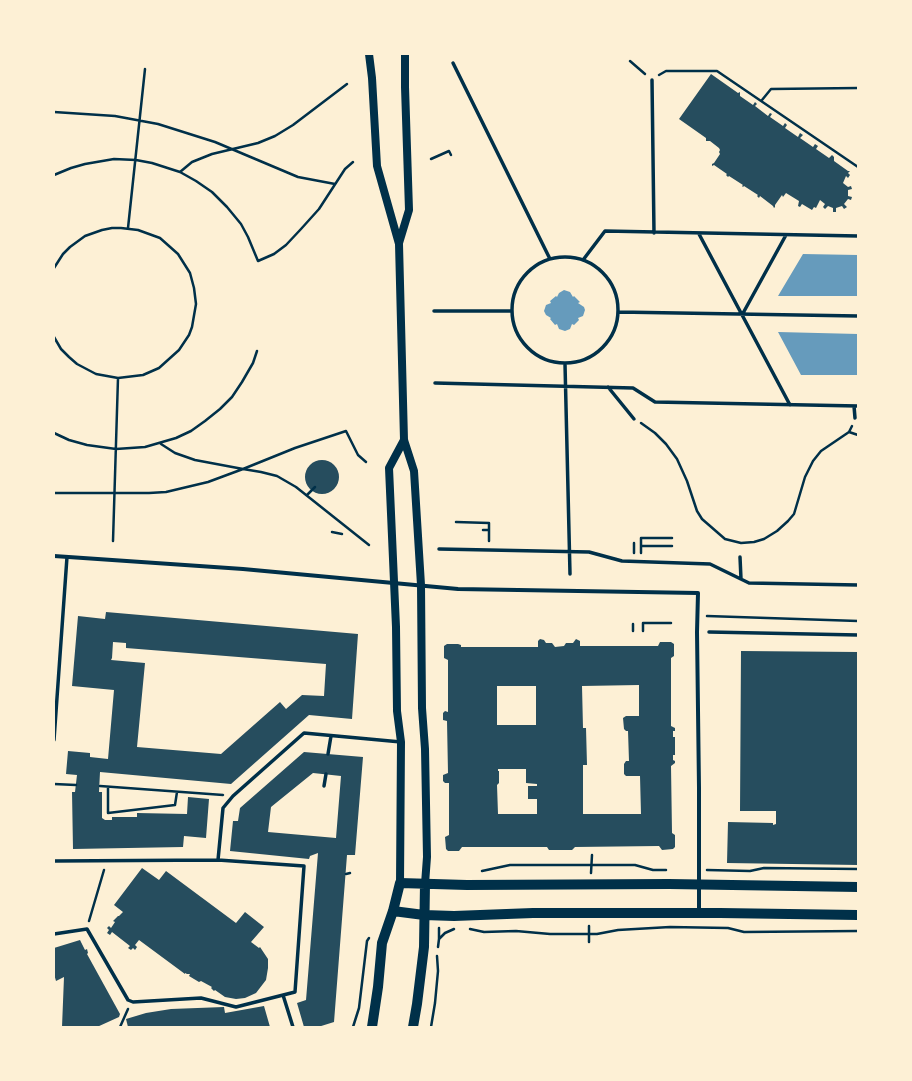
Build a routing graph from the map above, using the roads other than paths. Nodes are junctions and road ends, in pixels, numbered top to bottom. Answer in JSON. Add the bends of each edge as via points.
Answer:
{"nodes":[{"id":1,"x":369,"y":54,"type":"edge"},
{"id":2,"x":405,"y":54,"type":"edge"},
{"id":3,"x":453,"y":63,"type":"dead end"},
{"id":4,"x":652,"y":80,"type":"road end"},
{"id":5,"x":654,"y":233,"type":"junction"},
{"id":6,"x":699,"y":234,"type":"junction"},
{"id":7,"x":786,"y":235,"type":"junction"},
{"id":8,"x":858,"y":236,"type":"edge"},
{"id":9,"x":399,"y":244,"type":"junction"},
{"id":10,"x":550,"y":259,"type":"junction"},
{"id":11,"x":583,"y":260,"type":"junction"},
{"id":12,"x":434,"y":311,"type":"dead end"},
{"id":13,"x":511,"y":311,"type":"junction"},
{"id":14,"x":618,"y":312,"type":"junction"},
{"id":15,"x":742,"y":315,"type":"junction"},
{"id":16,"x":858,"y":316,"type":"edge"},
{"id":17,"x":565,"y":364,"type":"junction"},
{"id":18,"x":435,"y":383,"type":"dead end"},
{"id":19,"x":566,"y":386,"type":"junction"},
{"id":20,"x":608,"y":387,"type":"junction"},
{"id":21,"x":790,"y":405,"type":"junction"},
{"id":22,"x":856,"y":406,"type":"edge"},
{"id":23,"x":855,"y":418,"type":"road end"},
{"id":24,"x":634,"y":419,"type":"road end"},
{"id":25,"x":404,"y":440,"type":"junction"},
{"id":26,"x":439,"y":549,"type":"dead end"},
{"id":27,"x":569,"y":552,"type":"junction"},
{"id":28,"x":54,"y":556,"type":"edge"},
{"id":29,"x":67,"y":556,"type":"junction"},
{"id":30,"x":740,"y":558,"type":"dead end"},
{"id":31,"x":570,"y":574,"type":"dead end"},
{"id":32,"x":740,"y":579,"type":"junction"},
{"id":33,"x":394,"y":582,"type":"junction"},
{"id":34,"x":420,"y":585,"type":"junction"},
{"id":35,"x":858,"y":585,"type":"edge"},
{"id":36,"x":709,"y":632,"type":"dead end"},
{"id":37,"x":858,"y":635,"type":"edge"},
{"id":38,"x":331,"y":736,"type":"junction"},
{"id":39,"x":54,"y":740,"type":"edge"},
{"id":40,"x":401,"y":742,"type":"junction"},
{"id":41,"x":328,"y":754,"type":"dead end"},
{"id":42,"x":326,"y":774,"type":"dead end"},
{"id":43,"x":324,"y":786,"type":"dead end"},
{"id":44,"x":218,"y":860,"type":"junction"},
{"id":45,"x":54,"y":861,"type":"edge"},
{"id":46,"x":400,"y":884,"type":"junction"},
{"id":47,"x":425,"y":884,"type":"junction"},
{"id":48,"x":699,"y":884,"type":"junction"},
{"id":49,"x":858,"y":887,"type":"edge"},
{"id":50,"x":393,"y":911,"type":"junction"},
{"id":51,"x":698,"y":914,"type":"junction"},
{"id":52,"x":424,"y":915,"type":"junction"},
{"id":53,"x":858,"y":915,"type":"edge"},
{"id":54,"x":54,"y":934,"type":"edge"},
{"id":55,"x":283,"y":995,"type":"junction"},
{"id":56,"x":293,"y":1027,"type":"edge"},
{"id":57,"x":372,"y":1027,"type":"edge"},
{"id":58,"x":413,"y":1027,"type":"edge"}],
"edges":[{"from":1,"to":9,"type":"main road","via":[[378,166]]},
{"from":2,"to":9,"type":"main road","via":[[409,210]]},
{"from":3,"to":10,"type":"street"},
{"from":4,"to":5,"type":"street"},
{"from":5,"to":6,"type":"street"},
{"from":5,"to":11,"type":"street","via":[[605,231]]},
{"from":6,"to":7,"type":"street"},
{"from":6,"to":15,"type":"street"},
{"from":7,"to":8,"type":"street"},
{"from":7,"to":15,"type":"street"},
{"from":9,"to":25,"type":"main road"},
{"from":10,"to":11,"type":"street","via":[[566,257]]},
{"from":10,"to":13,"type":"street","via":[[537,264],[526,273],[518,284]]},
{"from":11,"to":14,"type":"street","via":[[605,275],[617,299]]},
{"from":12,"to":13,"type":"street"},
{"from":13,"to":17,"type":"street","via":[[516,331],[527,348],[544,360]]},
{"from":14,"to":15,"type":"street"},
{"from":14,"to":17,"type":"street","via":[[616,326],[602,349],[591,357]]},
{"from":15,"to":16,"type":"street"},
{"from":15,"to":21,"type":"street"},
{"from":17,"to":19,"type":"street"},
{"from":18,"to":19,"type":"street"},
{"from":19,"to":20,"type":"street"},
{"from":19,"to":27,"type":"street"},
{"from":20,"to":21,"type":"street","via":[[632,388],[655,402]]},
{"from":20,"to":24,"type":"street"},
{"from":21,"to":22,"type":"street"},
{"from":22,"to":23,"type":"street"},
{"from":25,"to":33,"type":"main road","via":[[389,468]]},
{"from":25,"to":34,"type":"main road","via":[[414,471]]},
{"from":26,"to":27,"type":"street"},
{"from":27,"to":31,"type":"street"},
{"from":27,"to":32,"type":"street","via":[[589,552],[622,562],[710,564]]},
{"from":28,"to":29,"type":"street"},
{"from":29,"to":33,"type":"street"},
{"from":29,"to":39,"type":"street"},
{"from":30,"to":32,"type":"street"},
{"from":32,"to":35,"type":"street","via":[[749,583]]},
{"from":33,"to":34,"type":"street"},
{"from":33,"to":40,"type":"main road"},
{"from":34,"to":47,"type":"main road","via":[[427,849]]},
{"from":34,"to":48,"type":"street","via":[[458,589],[698,593]]},
{"from":36,"to":37,"type":"street"},
{"from":38,"to":40,"type":"street"},
{"from":38,"to":41,"type":"street"},
{"from":38,"to":44,"type":"street","via":[[304,733],[222,808]]},
{"from":40,"to":46,"type":"main road"},
{"from":42,"to":43,"type":"street"},
{"from":44,"to":45,"type":"street"},
{"from":44,"to":55,"type":"street","via":[[304,866],[295,992]]},
{"from":46,"to":47,"type":"main road"},
{"from":46,"to":50,"type":"main road"},
{"from":47,"to":48,"type":"main road"},
{"from":47,"to":52,"type":"main road"},
{"from":48,"to":49,"type":"main road"},
{"from":48,"to":51,"type":"street"},
{"from":50,"to":52,"type":"main road"},
{"from":50,"to":57,"type":"main road","via":[[382,943]]},
{"from":51,"to":52,"type":"main road"},
{"from":51,"to":53,"type":"main road"},
{"from":52,"to":58,"type":"main road","via":[[424,947]]},
{"from":54,"to":55,"type":"street","via":[[87,929],[128,1000],[133,1002],[201,998],[236,1007]]},
{"from":55,"to":56,"type":"street"}]}
